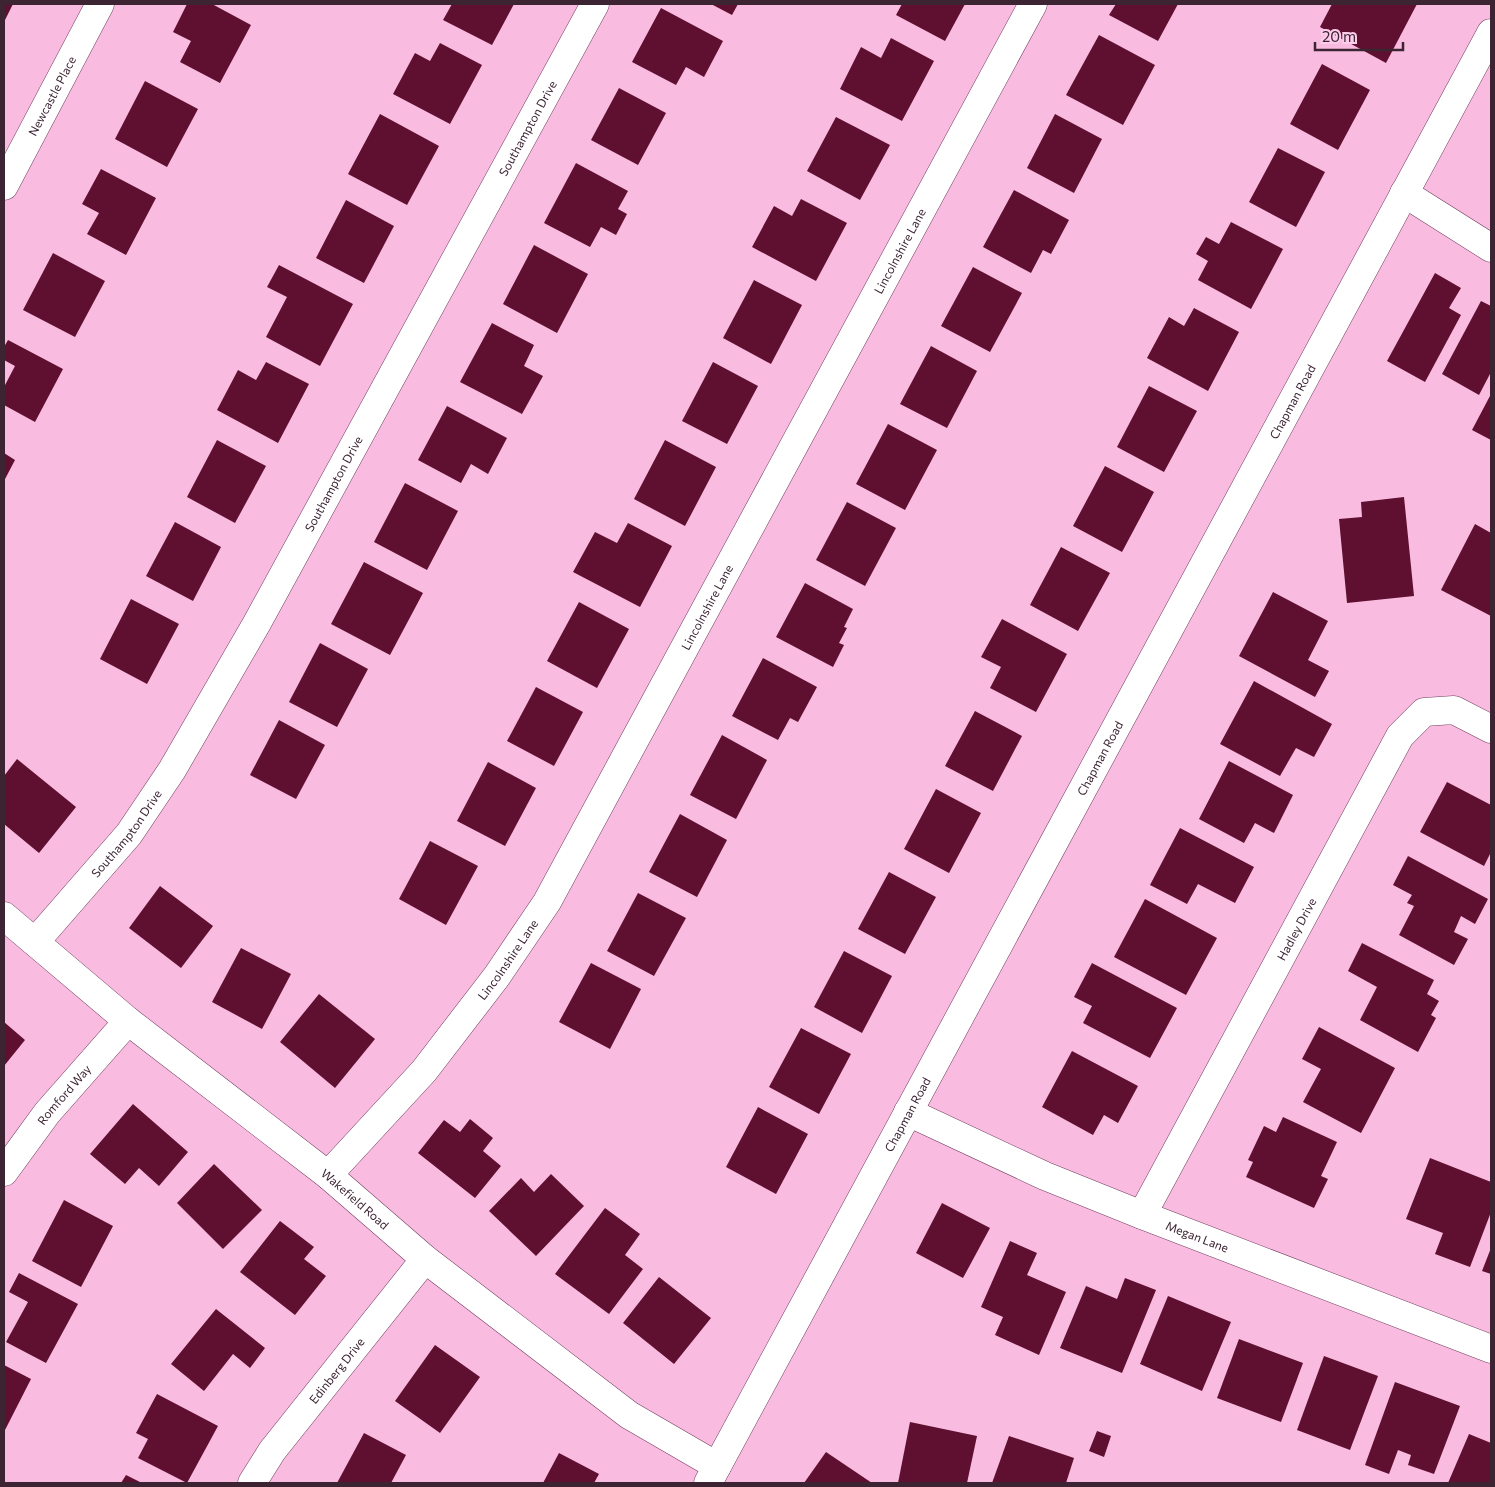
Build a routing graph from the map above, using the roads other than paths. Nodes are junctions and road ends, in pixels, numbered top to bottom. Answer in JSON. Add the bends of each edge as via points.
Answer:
{"nodes":[{"id":1,"x":100,"y":4,"type":"edge"},
{"id":2,"x":595,"y":4,"type":"edge"},
{"id":3,"x":1033,"y":4,"type":"edge"},
{"id":4,"x":1491,"y":34,"type":"edge"},
{"id":5,"x":4,"y":186,"type":"edge"},
{"id":6,"x":1404,"y":193,"type":"junction"},
{"id":7,"x":1491,"y":248,"type":"edge"},
{"id":8,"x":1491,"y":728,"type":"edge"},
{"id":9,"x":4,"y":916,"type":"edge"},
{"id":10,"x":35,"y":942,"type":"junction"},
{"id":11,"x":128,"y":1021,"type":"junction"},
{"id":12,"x":908,"y":1112,"type":"junction"},
{"id":13,"x":4,"y":1172,"type":"edge"},
{"id":14,"x":328,"y":1175,"type":"junction"},
{"id":15,"x":1142,"y":1215,"type":"junction"},
{"id":16,"x":425,"y":1259,"type":"junction"},
{"id":17,"x":1491,"y":1349,"type":"edge"},
{"id":18,"x":712,"y":1474,"type":"edge"},
{"id":19,"x":252,"y":1483,"type":"edge"}],
"edges":[{"from":1,"to":5,"type":"street","name":"Newcastle Place"},
{"from":2,"to":10,"type":"street","name":"Southampton Drive","via":[[262,614],[172,770],[129,834]]},
{"from":3,"to":14,"type":"street","name":"Lincolnshire Lane","via":[[547,902],[497,976],[424,1071]]},
{"from":4,"to":6,"type":"street","name":"Chapman Road"},
{"from":6,"to":7,"type":"street"},
{"from":6,"to":12,"type":"street","name":"Chapman Road"},
{"from":8,"to":15,"type":"street","name":"Hadley Drive","via":[[1454,710],[1424,712],[1400,736]]},
{"from":9,"to":10,"type":"street","name":"Wakefield Road"},
{"from":10,"to":11,"type":"street","name":"Wakefield Road"},
{"from":11,"to":13,"type":"street","name":"Romford Way","via":[[47,1113]]},
{"from":11,"to":14,"type":"street","name":"Wakefield Road"},
{"from":12,"to":15,"type":"street","name":"Megan Lane","via":[[1045,1176]]},
{"from":12,"to":18,"type":"street","name":"Chapman Road"},
{"from":14,"to":16,"type":"street","name":"Wakefield Road"},
{"from":15,"to":17,"type":"street","name":"Megan Lane"},
{"from":16,"to":18,"type":"street","name":"Wakefield Road","via":[[629,1415]]},
{"from":16,"to":19,"type":"street","name":"Edinberg Drive","via":[[272,1451]]}]}
